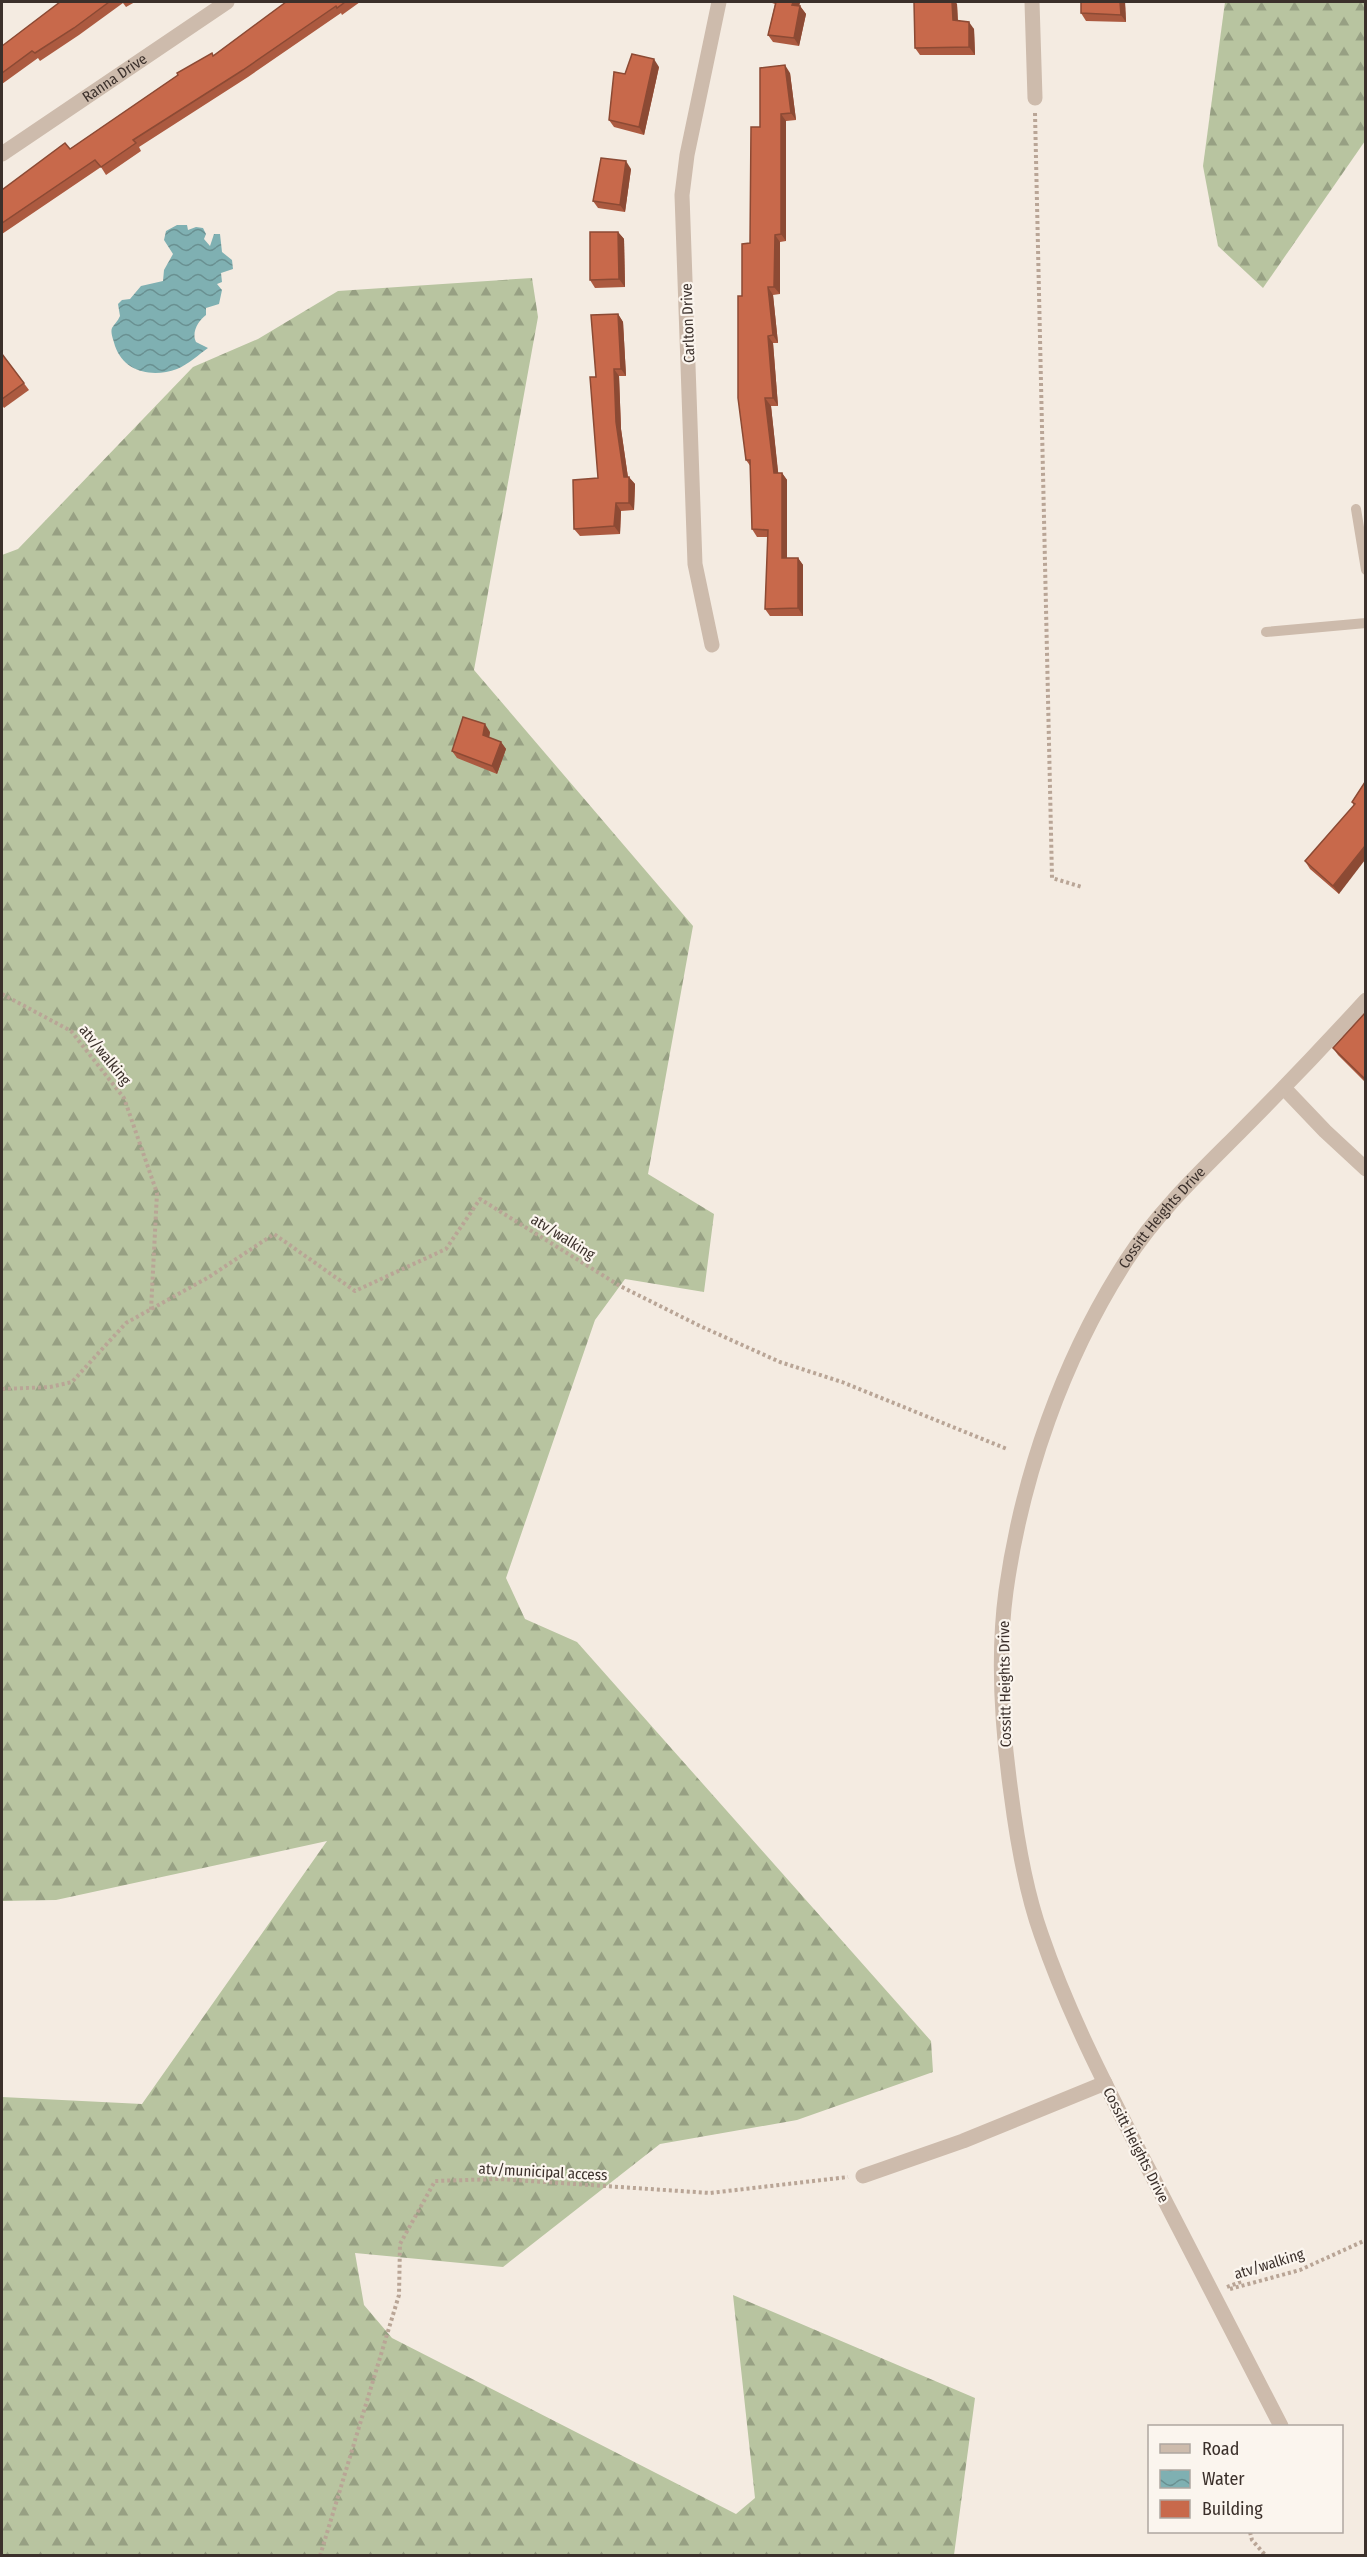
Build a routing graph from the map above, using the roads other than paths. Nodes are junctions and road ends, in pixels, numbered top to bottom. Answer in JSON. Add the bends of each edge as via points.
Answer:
{"nodes":[{"id":1,"x":227,"y":2,"type":"edge"},
{"id":2,"x":719,"y":2,"type":"edge"},
{"id":3,"x":1032,"y":2,"type":"edge"},
{"id":4,"x":1035,"y":98,"type":"road end"},
{"id":5,"x":2,"y":153,"type":"edge"},
{"id":6,"x":1356,"y":509,"type":"dead end"},
{"id":7,"x":1365,"y":570,"type":"edge"},
{"id":8,"x":1365,"y":622,"type":"edge"},
{"id":9,"x":1266,"y":632,"type":"dead end"},
{"id":10,"x":712,"y":645,"type":"dead end"},
{"id":11,"x":1365,"y":1000,"type":"edge"},
{"id":12,"x":1284,"y":1088,"type":"junction"},
{"id":13,"x":1365,"y":1169,"type":"edge"},
{"id":14,"x":1105,"y":2083,"type":"junction"},
{"id":15,"x":863,"y":2176,"type":"road end"},
{"id":16,"x":1280,"y":2425,"type":"edge"}],
"edges":[{"from":1,"to":5,"type":"street","name":"Ranna Drive"},
{"from":2,"to":10,"type":"street","name":"Carlton Drive","via":[[682,195],[695,564]]},
{"from":3,"to":4,"type":"street"},
{"from":6,"to":7,"type":"lane"},
{"from":8,"to":9,"type":"lane"},
{"from":11,"to":12,"type":"street","name":"Cossitt Heights Drive"},
{"from":12,"to":13,"type":"street"},
{"from":12,"to":14,"type":"street","name":"Cossitt Heights Drive","via":[[1163,1210],[1127,1260],[1095,1314],[1070,1368],[1027,1484],[1014,1539],[1005,1595],[1003,1658],[1006,1762],[1014,1817],[1024,1873],[1056,1979]]},
{"from":14,"to":15,"type":"street","via":[[953,2145]]},
{"from":14,"to":16,"type":"street","name":"Cossitt Heights Drive"}]}
